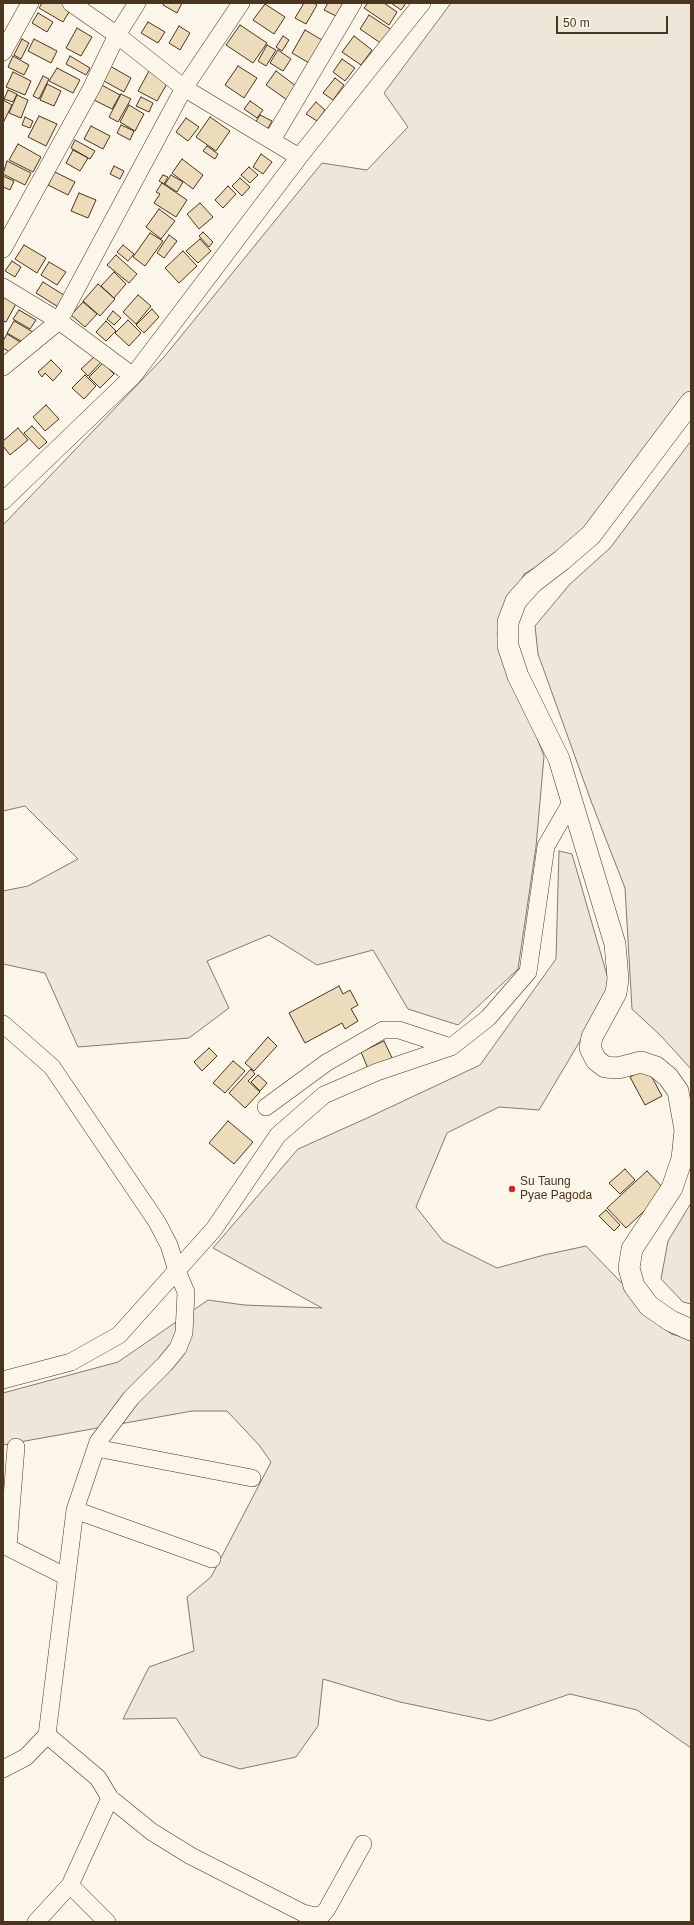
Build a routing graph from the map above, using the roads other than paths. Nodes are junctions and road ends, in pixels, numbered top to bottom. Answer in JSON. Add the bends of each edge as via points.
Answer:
{"nodes":[{"id":1,"x":30,"y":3,"type":"edge"},
{"id":2,"x":71,"y":3,"type":"edge"},
{"id":3,"x":137,"y":3,"type":"edge"},
{"id":4,"x":240,"y":3,"type":"edge"},
{"id":5,"x":353,"y":3,"type":"edge"},
{"id":6,"x":422,"y":3,"type":"edge"},
{"id":7,"x":117,"y":35,"type":"junction"},
{"id":8,"x":3,"y":52,"type":"edge"},
{"id":9,"x":184,"y":88,"type":"junction"},
{"id":10,"x":272,"y":140,"type":"junction"},
{"id":11,"x":299,"y":156,"type":"junction"},
{"id":12,"x":3,"y":249,"type":"edge"},
{"id":13,"x":3,"y":287,"type":"edge"},
{"id":14,"x":59,"y":321,"type":"junction"},
{"id":15,"x":3,"y":367,"type":"edge"},
{"id":16,"x":133,"y":376,"type":"junction"},
{"id":17,"x":691,"y":402,"type":"edge"},
{"id":18,"x":3,"y":501,"type":"edge"},
{"id":19,"x":572,"y":801,"type":"junction"},
{"id":20,"x":3,"y":1024,"type":"edge"},
{"id":21,"x":451,"y":1047,"type":"junction"},
{"id":22,"x":266,"y":1107,"type":"dead end"},
{"id":23,"x":177,"y":1271,"type":"junction"},
{"id":24,"x":691,"y":1330,"type":"edge"},
{"id":25,"x":3,"y":1380,"type":"edge"},
{"id":26,"x":16,"y":1447,"type":"dead end"},
{"id":27,"x":96,"y":1448,"type":"junction"},
{"id":28,"x":252,"y":1478,"type":"dead end"},
{"id":29,"x":75,"y":1510,"type":"junction"},
{"id":30,"x":5,"y":1546,"type":"edge"},
{"id":31,"x":212,"y":1559,"type":"dead end"},
{"id":32,"x":67,"y":1577,"type":"junction"},
{"id":33,"x":47,"y":1735,"type":"junction"},
{"id":34,"x":3,"y":1769,"type":"edge"},
{"id":35,"x":110,"y":1798,"type":"junction"},
{"id":36,"x":363,"y":1844,"type":"dead end"},
{"id":37,"x":70,"y":1885,"type":"junction"},
{"id":38,"x":36,"y":1922,"type":"edge"},
{"id":39,"x":108,"y":1922,"type":"edge"}],
"edges":[{"from":1,"to":8,"type":"street"},
{"from":2,"to":7,"type":"street"},
{"from":3,"to":7,"type":"street"},
{"from":4,"to":9,"type":"street"},
{"from":5,"to":10,"type":"street"},
{"from":6,"to":11,"type":"street"},
{"from":7,"to":9,"type":"street"},
{"from":7,"to":12,"type":"street","via":[[91,89]]},
{"from":9,"to":10,"type":"street"},
{"from":9,"to":14,"type":"street"},
{"from":10,"to":11,"type":"street"},
{"from":11,"to":16,"type":"street"},
{"from":13,"to":14,"type":"street"},
{"from":14,"to":15,"type":"street"},
{"from":14,"to":16,"type":"street"},
{"from":16,"to":18,"type":"street"},
{"from":17,"to":19,"type":"main road","via":[[591,535],[532,582],[516,601],[508,622],[508,646],[518,676],[559,759]]},
{"from":19,"to":21,"type":"street","via":[[546,846],[528,972],[488,1018]]},
{"from":19,"to":24,"type":"main road","via":[[615,944],[618,979],[616,993],[592,1037],[590,1048],[596,1060],[605,1066],[618,1068],[641,1062],[656,1067],[668,1077],[678,1091],[685,1130],[682,1158],[672,1188],[632,1250],[629,1268],[634,1286],[649,1306],[671,1321]]},
{"from":20,"to":23,"type":"street","via":[[52,1067],[157,1222],[169,1245]]},
{"from":21,"to":22,"type":"street","via":[[399,1030],[383,1030],[326,1063]]},
{"from":21,"to":23,"type":"street","via":[[377,1072],[324,1095],[278,1136],[214,1229]]},
{"from":23,"to":25,"type":"street","via":[[119,1335],[71,1362]]},
{"from":23,"to":27,"type":"street","via":[[186,1292],[184,1333],[178,1348],[131,1398]]},
{"from":26,"to":30,"type":"street"},
{"from":27,"to":28,"type":"street"},
{"from":27,"to":29,"type":"street"},
{"from":29,"to":31,"type":"street"},
{"from":29,"to":32,"type":"street"},
{"from":30,"to":32,"type":"street"},
{"from":32,"to":33,"type":"street"},
{"from":33,"to":34,"type":"street","via":[[26,1757]]},
{"from":33,"to":35,"type":"street","via":[[98,1778]]},
{"from":35,"to":36,"type":"street","via":[[152,1832],[191,1856],[303,1913],[315,1916],[323,1914],[327,1909]]},
{"from":35,"to":37,"type":"street"},
{"from":37,"to":38,"type":"street"},
{"from":37,"to":39,"type":"street"}]}
